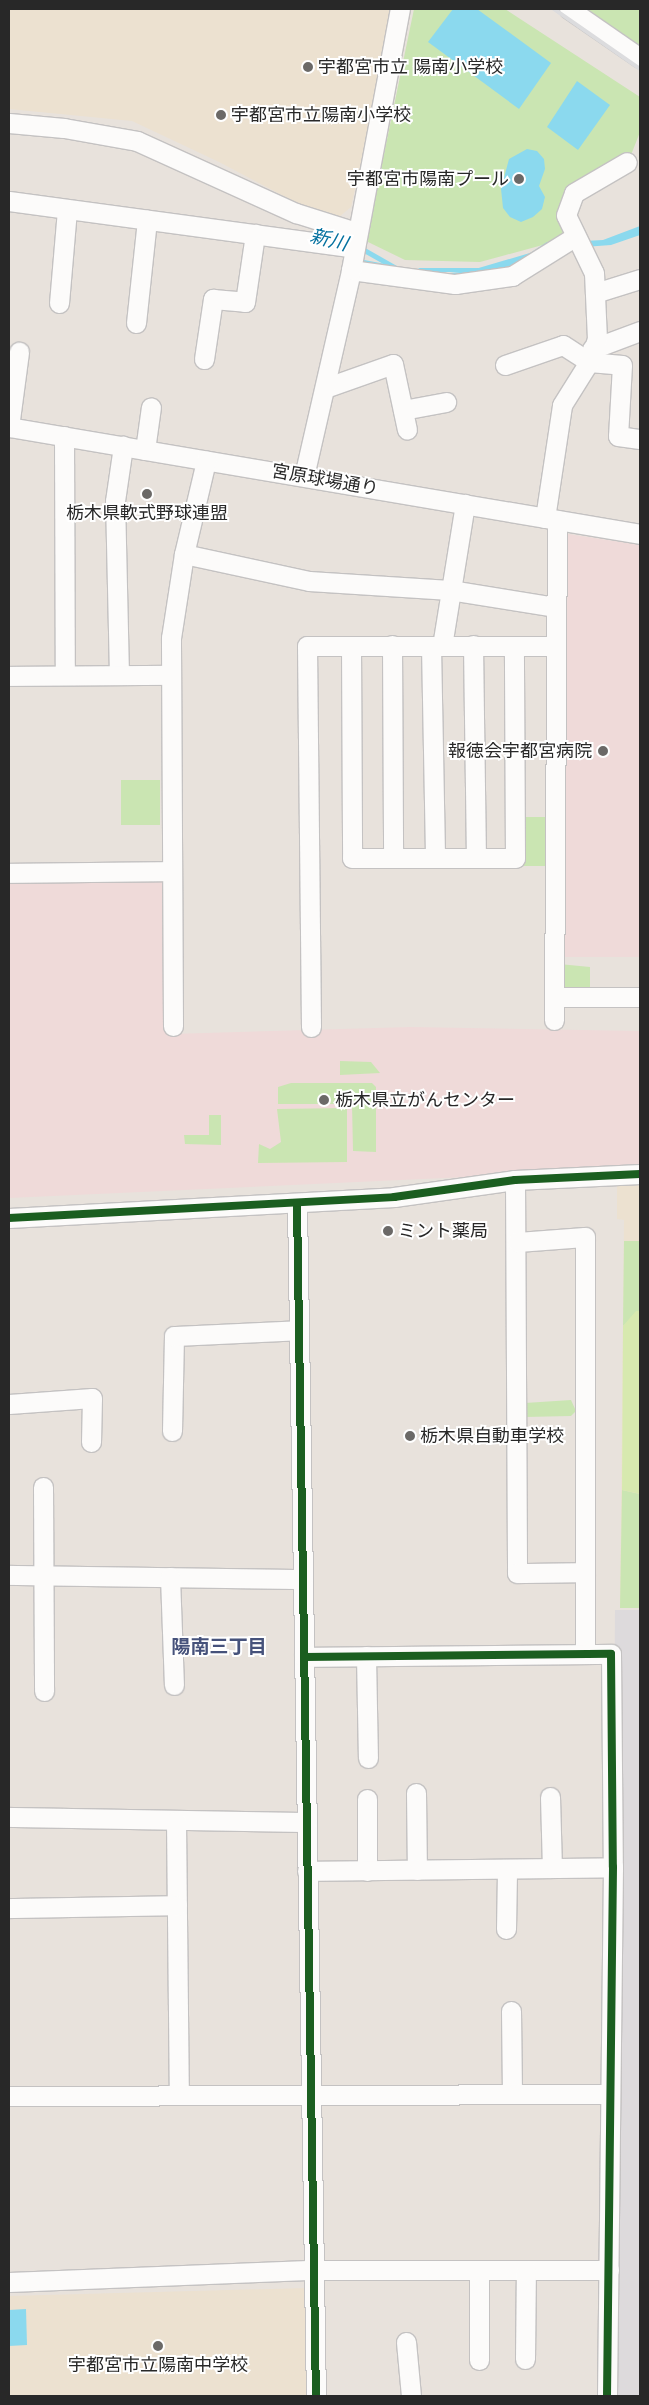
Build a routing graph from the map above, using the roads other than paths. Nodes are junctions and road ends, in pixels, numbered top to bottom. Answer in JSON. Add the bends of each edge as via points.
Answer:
{"nodes":[{"id":1,"x":400,"y":9,"type":"edge"},
{"id":2,"x":569,"y":9,"type":"edge"},
{"id":3,"x":640,"y":58,"type":"edge"},
{"id":4,"x":9,"y":123,"type":"edge"},
{"id":5,"x":627,"y":162,"type":"dead end"},
{"id":6,"x":9,"y":201,"type":"edge"},
{"id":7,"x":67,"y":209,"type":"junction"},
{"id":8,"x":147,"y":220,"type":"junction"},
{"id":9,"x":254,"y":234,"type":"junction"},
{"id":10,"x":576,"y":236,"type":"junction"},
{"id":11,"x":356,"y":240,"type":"junction"},
{"id":12,"x":350,"y":270,"type":"junction"},
{"id":13,"x":640,"y":279,"type":"edge"},
{"id":14,"x":595,"y":293,"type":"junction"},
{"id":15,"x":59,"y":303,"type":"dead end"},
{"id":16,"x":136,"y":323,"type":"dead end"},
{"id":17,"x":640,"y":331,"type":"edge"},
{"id":18,"x":19,"y":352,"type":"dead end"},
{"id":19,"x":591,"y":356,"type":"junction"},
{"id":20,"x":204,"y":358,"type":"dead end"},
{"id":21,"x":505,"y":365,"type":"dead end"},
{"id":22,"x":325,"y":388,"type":"junction"},
{"id":23,"x":446,"y":402,"type":"dead end"},
{"id":24,"x":151,"y":406,"type":"dead end"},
{"id":25,"x":403,"y":410,"type":"junction"},
{"id":26,"x":9,"y":427,"type":"edge"},
{"id":27,"x":407,"y":430,"type":"dead end"},
{"id":28,"x":64,"y":436,"type":"junction"},
{"id":29,"x":640,"y":439,"type":"edge"},
{"id":30,"x":123,"y":446,"type":"junction"},
{"id":31,"x":145,"y":450,"type":"junction"},
{"id":32,"x":206,"y":460,"type":"junction"},
{"id":33,"x":304,"y":476,"type":"junction"},
{"id":34,"x":465,"y":504,"type":"junction"},
{"id":35,"x":551,"y":519,"type":"junction"},
{"id":36,"x":640,"y":534,"type":"edge"},
{"id":37,"x":184,"y":554,"type":"junction"},
{"id":38,"x":450,"y":590,"type":"junction"},
{"id":39,"x":555,"y":607,"type":"junction"},
{"id":40,"x":351,"y":646,"type":"junction"},
{"id":41,"x":392,"y":646,"type":"junction"},
{"id":42,"x":436,"y":646,"type":"junction"},
{"id":43,"x":473,"y":646,"type":"junction"},
{"id":44,"x":514,"y":646,"type":"junction"},
{"id":45,"x":555,"y":646,"type":"junction"},
{"id":46,"x":170,"y":674,"type":"junction"},
{"id":47,"x":119,"y":675,"type":"junction"},
{"id":48,"x":9,"y":676,"type":"edge"},
{"id":49,"x":65,"y":676,"type":"junction"},
{"id":50,"x":392,"y":858,"type":"junction"},
{"id":51,"x":435,"y":858,"type":"junction"},
{"id":52,"x":476,"y":858,"type":"junction"},
{"id":53,"x":170,"y":871,"type":"junction"},
{"id":54,"x":9,"y":873,"type":"edge"},
{"id":55,"x":554,"y":997,"type":"junction"},
{"id":56,"x":640,"y":997,"type":"edge"},
{"id":57,"x":554,"y":1020,"type":"dead end"},
{"id":58,"x":173,"y":1026,"type":"dead end"},
{"id":59,"x":311,"y":1027,"type":"dead end"},
{"id":60,"x":640,"y":1174,"type":"edge"},
{"id":61,"x":515,"y":1180,"type":"junction"},
{"id":62,"x":297,"y":1204,"type":"junction"},
{"id":63,"x":9,"y":1218,"type":"edge"},
{"id":64,"x":517,"y":1242,"type":"junction"},
{"id":65,"x":299,"y":1330,"type":"junction"},
{"id":66,"x":9,"y":1404,"type":"edge"},
{"id":67,"x":172,"y":1431,"type":"dead end"},
{"id":68,"x":91,"y":1442,"type":"dead end"},
{"id":69,"x":43,"y":1487,"type":"dead end"},
{"id":70,"x":585,"y":1572,"type":"junction"},
{"id":71,"x":9,"y":1575,"type":"edge"},
{"id":72,"x":43,"y":1575,"type":"junction"},
{"id":73,"x":170,"y":1577,"type":"junction"},
{"id":74,"x":303,"y":1579,"type":"junction"},
{"id":75,"x":585,"y":1654,"type":"junction"},
{"id":76,"x":366,"y":1656,"type":"junction"},
{"id":77,"x":304,"y":1657,"type":"junction"},
{"id":78,"x":174,"y":1685,"type":"dead end"},
{"id":79,"x":44,"y":1691,"type":"dead end"},
{"id":80,"x":368,"y":1758,"type":"dead end"},
{"id":81,"x":416,"y":1793,"type":"dead end"},
{"id":82,"x":550,"y":1797,"type":"dead end"},
{"id":83,"x":367,"y":1799,"type":"dead end"},
{"id":84,"x":9,"y":1817,"type":"edge"},
{"id":85,"x":176,"y":1821,"type":"junction"},
{"id":86,"x":307,"y":1822,"type":"junction"},
{"id":87,"x":552,"y":1868,"type":"junction"},
{"id":88,"x":613,"y":1868,"type":"junction"},
{"id":89,"x":507,"y":1869,"type":"junction"},
{"id":90,"x":417,"y":1870,"type":"junction"},
{"id":91,"x":307,"y":1871,"type":"junction"},
{"id":92,"x":367,"y":1871,"type":"junction"},
{"id":93,"x":177,"y":1905,"type":"junction"},
{"id":94,"x":9,"y":1908,"type":"edge"},
{"id":95,"x":506,"y":1929,"type":"dead end"},
{"id":96,"x":511,"y":2011,"type":"dead end"},
{"id":97,"x":311,"y":2094,"type":"junction"},
{"id":98,"x":512,"y":2094,"type":"junction"},
{"id":99,"x":610,"y":2094,"type":"junction"},
{"id":100,"x":179,"y":2095,"type":"junction"},
{"id":101,"x":9,"y":2096,"type":"edge"},
{"id":102,"x":314,"y":2270,"type":"junction"},
{"id":103,"x":479,"y":2270,"type":"junction"},
{"id":104,"x":526,"y":2270,"type":"junction"},
{"id":105,"x":608,"y":2270,"type":"junction"},
{"id":106,"x":9,"y":2282,"type":"edge"},
{"id":107,"x":406,"y":2342,"type":"dead end"},
{"id":108,"x":525,"y":2359,"type":"dead end"},
{"id":109,"x":479,"y":2360,"type":"dead end"},
{"id":110,"x":316,"y":2396,"type":"edge"},
{"id":111,"x":411,"y":2396,"type":"edge"},
{"id":112,"x":607,"y":2396,"type":"edge"}],
"edges":[{"from":1,"to":11,"type":"street"},
{"from":2,"to":3,"type":"street"},
{"from":4,"to":11,"type":"street","via":[[64,128],[137,141]]},
{"from":5,"to":10,"type":"street","via":[[574,193],[566,215]]},
{"from":6,"to":7,"type":"street"},
{"from":7,"to":8,"type":"street"},
{"from":7,"to":15,"type":"street"},
{"from":8,"to":9,"type":"street"},
{"from":8,"to":16,"type":"street"},
{"from":9,"to":11,"type":"street"},
{"from":9,"to":20,"type":"street","via":[[245,302],[213,299]]},
{"from":10,"to":12,"type":"street","via":[[512,276],[455,284]]},
{"from":10,"to":14,"type":"street","via":[[594,273]]},
{"from":11,"to":12,"type":"street"},
{"from":12,"to":22,"type":"street"},
{"from":13,"to":14,"type":"street"},
{"from":14,"to":19,"type":"street","via":[[597,339]]},
{"from":17,"to":19,"type":"street"},
{"from":18,"to":26,"type":"street"},
{"from":19,"to":21,"type":"street","via":[[563,345]]},
{"from":19,"to":29,"type":"street","via":[[622,365],[618,436]]},
{"from":19,"to":35,"type":"street","via":[[562,405]]},
{"from":22,"to":25,"type":"street","via":[[394,364]]},
{"from":22,"to":33,"type":"street"},
{"from":23,"to":25,"type":"street"},
{"from":24,"to":31,"type":"street"},
{"from":25,"to":27,"type":"street"},
{"from":26,"to":28,"type":"street","name":"宮原球場通り"},
{"from":28,"to":30,"type":"street","name":"宮原球場通り"},
{"from":28,"to":49,"type":"street"},
{"from":30,"to":31,"type":"street","name":"宮原球場通り"},
{"from":30,"to":47,"type":"street","via":[[114,501]]},
{"from":31,"to":32,"type":"street","name":"宮原球場通り"},
{"from":32,"to":33,"type":"street","name":"宮原球場通り"},
{"from":32,"to":37,"type":"street"},
{"from":33,"to":34,"type":"street","name":"宮原球場通り"},
{"from":34,"to":35,"type":"street","name":"宮原球場通り"},
{"from":34,"to":38,"type":"street"},
{"from":35,"to":36,"type":"street","name":"宮原球場通り"},
{"from":35,"to":39,"type":"street"},
{"from":37,"to":38,"type":"street","via":[[309,581]]},
{"from":37,"to":46,"type":"street","via":[[175,604]]},
{"from":38,"to":39,"type":"street"},
{"from":38,"to":42,"type":"street"},
{"from":39,"to":45,"type":"street"},
{"from":40,"to":41,"type":"street"},
{"from":40,"to":50,"type":"street","via":[[352,858]]},
{"from":40,"to":59,"type":"street","via":[[307,646]]},
{"from":41,"to":42,"type":"street"},
{"from":41,"to":50,"type":"street"},
{"from":42,"to":43,"type":"street"},
{"from":42,"to":51,"type":"street"},
{"from":43,"to":44,"type":"street"},
{"from":43,"to":52,"type":"street"},
{"from":44,"to":45,"type":"street"},
{"from":44,"to":52,"type":"street","via":[[515,858]]},
{"from":45,"to":55,"type":"street"},
{"from":46,"to":47,"type":"street"},
{"from":46,"to":53,"type":"street"},
{"from":47,"to":49,"type":"street"},
{"from":48,"to":49,"type":"street"},
{"from":50,"to":51,"type":"street"},
{"from":51,"to":52,"type":"street"},
{"from":53,"to":54,"type":"street"},
{"from":53,"to":58,"type":"street"},
{"from":55,"to":56,"type":"street"},
{"from":55,"to":57,"type":"street"},
{"from":60,"to":61,"type":"street"},
{"from":61,"to":62,"type":"street","via":[[394,1197]]},
{"from":61,"to":64,"type":"street"},
{"from":62,"to":63,"type":"street"},
{"from":62,"to":65,"type":"street"},
{"from":64,"to":70,"type":"street","via":[[517,1573]]},
{"from":64,"to":70,"type":"street","via":[[585,1237]]},
{"from":65,"to":67,"type":"street","via":[[174,1336]]},
{"from":65,"to":74,"type":"street"},
{"from":66,"to":68,"type":"street","via":[[92,1398]]},
{"from":69,"to":72,"type":"street"},
{"from":70,"to":75,"type":"street"},
{"from":71,"to":72,"type":"street"},
{"from":72,"to":73,"type":"street"},
{"from":72,"to":79,"type":"street"},
{"from":73,"to":74,"type":"street"},
{"from":73,"to":78,"type":"street"},
{"from":74,"to":77,"type":"street"},
{"from":75,"to":76,"type":"street"},
{"from":75,"to":88,"type":"street","via":[[611,1654]]},
{"from":76,"to":77,"type":"street"},
{"from":76,"to":80,"type":"street"},
{"from":77,"to":86,"type":"street"},
{"from":81,"to":90,"type":"street"},
{"from":82,"to":87,"type":"street"},
{"from":83,"to":92,"type":"street"},
{"from":84,"to":85,"type":"street"},
{"from":85,"to":86,"type":"street"},
{"from":85,"to":93,"type":"street"},
{"from":86,"to":91,"type":"street"},
{"from":87,"to":88,"type":"street"},
{"from":87,"to":89,"type":"street"},
{"from":88,"to":99,"type":"street"},
{"from":89,"to":90,"type":"street"},
{"from":89,"to":95,"type":"street"},
{"from":90,"to":92,"type":"street"},
{"from":91,"to":92,"type":"street"},
{"from":91,"to":97,"type":"street"},
{"from":93,"to":94,"type":"street"},
{"from":93,"to":100,"type":"street"},
{"from":96,"to":98,"type":"street"},
{"from":97,"to":98,"type":"street"},
{"from":97,"to":100,"type":"street"},
{"from":97,"to":102,"type":"street"},
{"from":98,"to":99,"type":"street"},
{"from":99,"to":105,"type":"street"},
{"from":100,"to":101,"type":"street"},
{"from":102,"to":103,"type":"street"},
{"from":102,"to":106,"type":"street"},
{"from":102,"to":110,"type":"street"},
{"from":103,"to":104,"type":"street"},
{"from":103,"to":109,"type":"street"},
{"from":104,"to":105,"type":"street"},
{"from":104,"to":108,"type":"street"},
{"from":105,"to":112,"type":"street"},
{"from":107,"to":111,"type":"street"}]}
